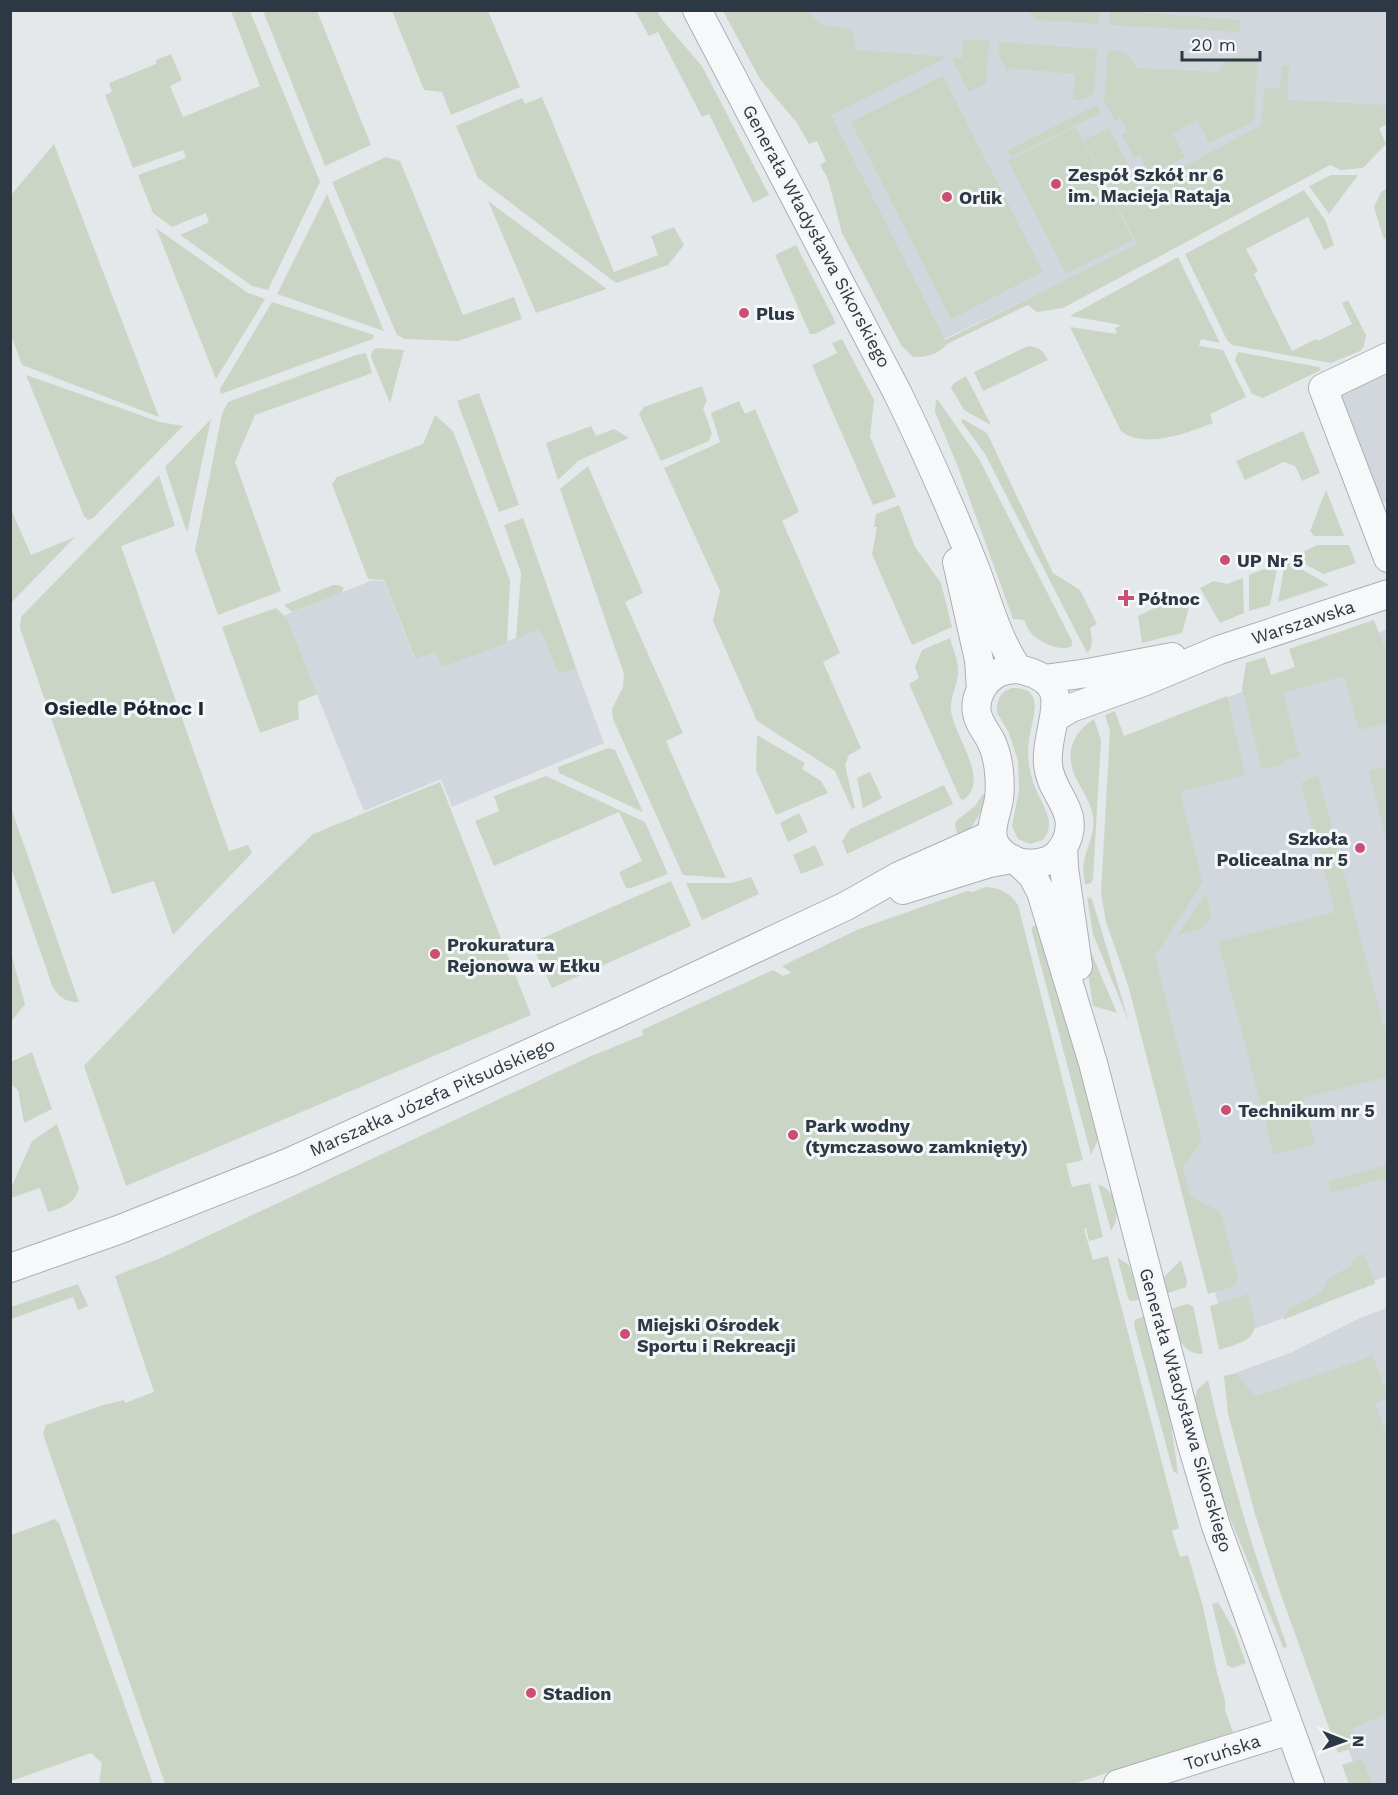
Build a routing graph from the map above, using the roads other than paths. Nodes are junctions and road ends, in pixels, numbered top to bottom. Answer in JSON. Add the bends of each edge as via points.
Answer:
{"nodes":[{"id":1,"x":697,"y":10,"type":"edge"},
{"id":2,"x":1388,"y":357,"type":"edge"},
{"id":3,"x":931,"y":465,"type":"junction"},
{"id":4,"x":1388,"y":558,"type":"edge"},
{"id":5,"x":1388,"y":594,"type":"edge"},
{"id":6,"x":1219,"y":650,"type":"junction"},
{"id":7,"x":1018,"y":669,"type":"junction"},
{"id":8,"x":1044,"y":679,"type":"junction"},
{"id":9,"x":981,"y":690,"type":"junction"},
{"id":10,"x":1056,"y":717,"type":"junction"},
{"id":11,"x":991,"y":835,"type":"junction"},
{"id":12,"x":1063,"y":847,"type":"junction"},
{"id":13,"x":1015,"y":861,"type":"junction"},
{"id":14,"x":846,"y":906,"type":"junction"},
{"id":15,"x":1093,"y":1063,"type":"junction"},
{"id":16,"x":10,"y":1268,"type":"edge"},
{"id":17,"x":1290,"y":1730,"type":"junction"},
{"id":18,"x":1118,"y":1785,"type":"edge"},
{"id":19,"x":1310,"y":1785,"type":"edge"}],
"edges":[{"from":1,"to":3,"type":"street","name":"Generała Władysława Sikorskiego","via":[[875,347]]},
{"from":2,"to":4,"type":"street","via":[[1323,387]]},
{"from":3,"to":7,"type":"street","name":"Generała Władysława Sikorskiego","via":[[1002,642]]},
{"from":3,"to":9,"type":"street","name":"Generała Władysława Sikorskiego","via":[[949,525],[979,660]]},
{"from":5,"to":6,"type":"street","name":"Warszawska"},
{"from":6,"to":8,"type":"street","name":"Warszawska"},
{"from":6,"to":10,"type":"street","name":"Warszawska"},
{"from":7,"to":8,"type":"street"},
{"from":7,"to":9,"type":"street","via":[[1001,671]]},
{"from":8,"to":10,"type":"street","via":[[1054,694]]},
{"from":9,"to":11,"type":"street","name":"Generała Władysława Sikorskiego","via":[[978,717],[996,754],[1000,783]]},
{"from":10,"to":12,"type":"street","name":"Generała Władysława Sikorskiego","via":[[1051,728],[1048,767],[1070,819]]},
{"from":11,"to":13,"type":"street","name":"Generała Władysława Sikorskiego","via":[[1004,854]]},
{"from":11,"to":14,"type":"street","name":"Marszałka Józefa Piłsudskiego","via":[[900,876]]},
{"from":12,"to":13,"type":"street","name":"Marszałka Józefa Piłsudskiego","via":[[1049,860],[1032,864]]},
{"from":12,"to":15,"type":"street","name":"Generała Władysława Sikorskiego"},
{"from":13,"to":14,"type":"street","name":"Marszałka Józefa Piłsudskiego","via":[[990,863]]},
{"from":13,"to":15,"type":"street","name":"Generała Władysława Sikorskiego","via":[[1032,875],[1041,892]]},
{"from":14,"to":16,"type":"street","name":"Marszałka Józefa Piłsudskiego","via":[[290,1162]]},
{"from":15,"to":17,"type":"street","name":"Generała Władysława Sikorskiego","via":[[1192,1445],[1216,1526]]},
{"from":17,"to":18,"type":"street","name":"Toruńska"},
{"from":17,"to":19,"type":"street","name":"Generała Władysława Sikorskiego"}]}
